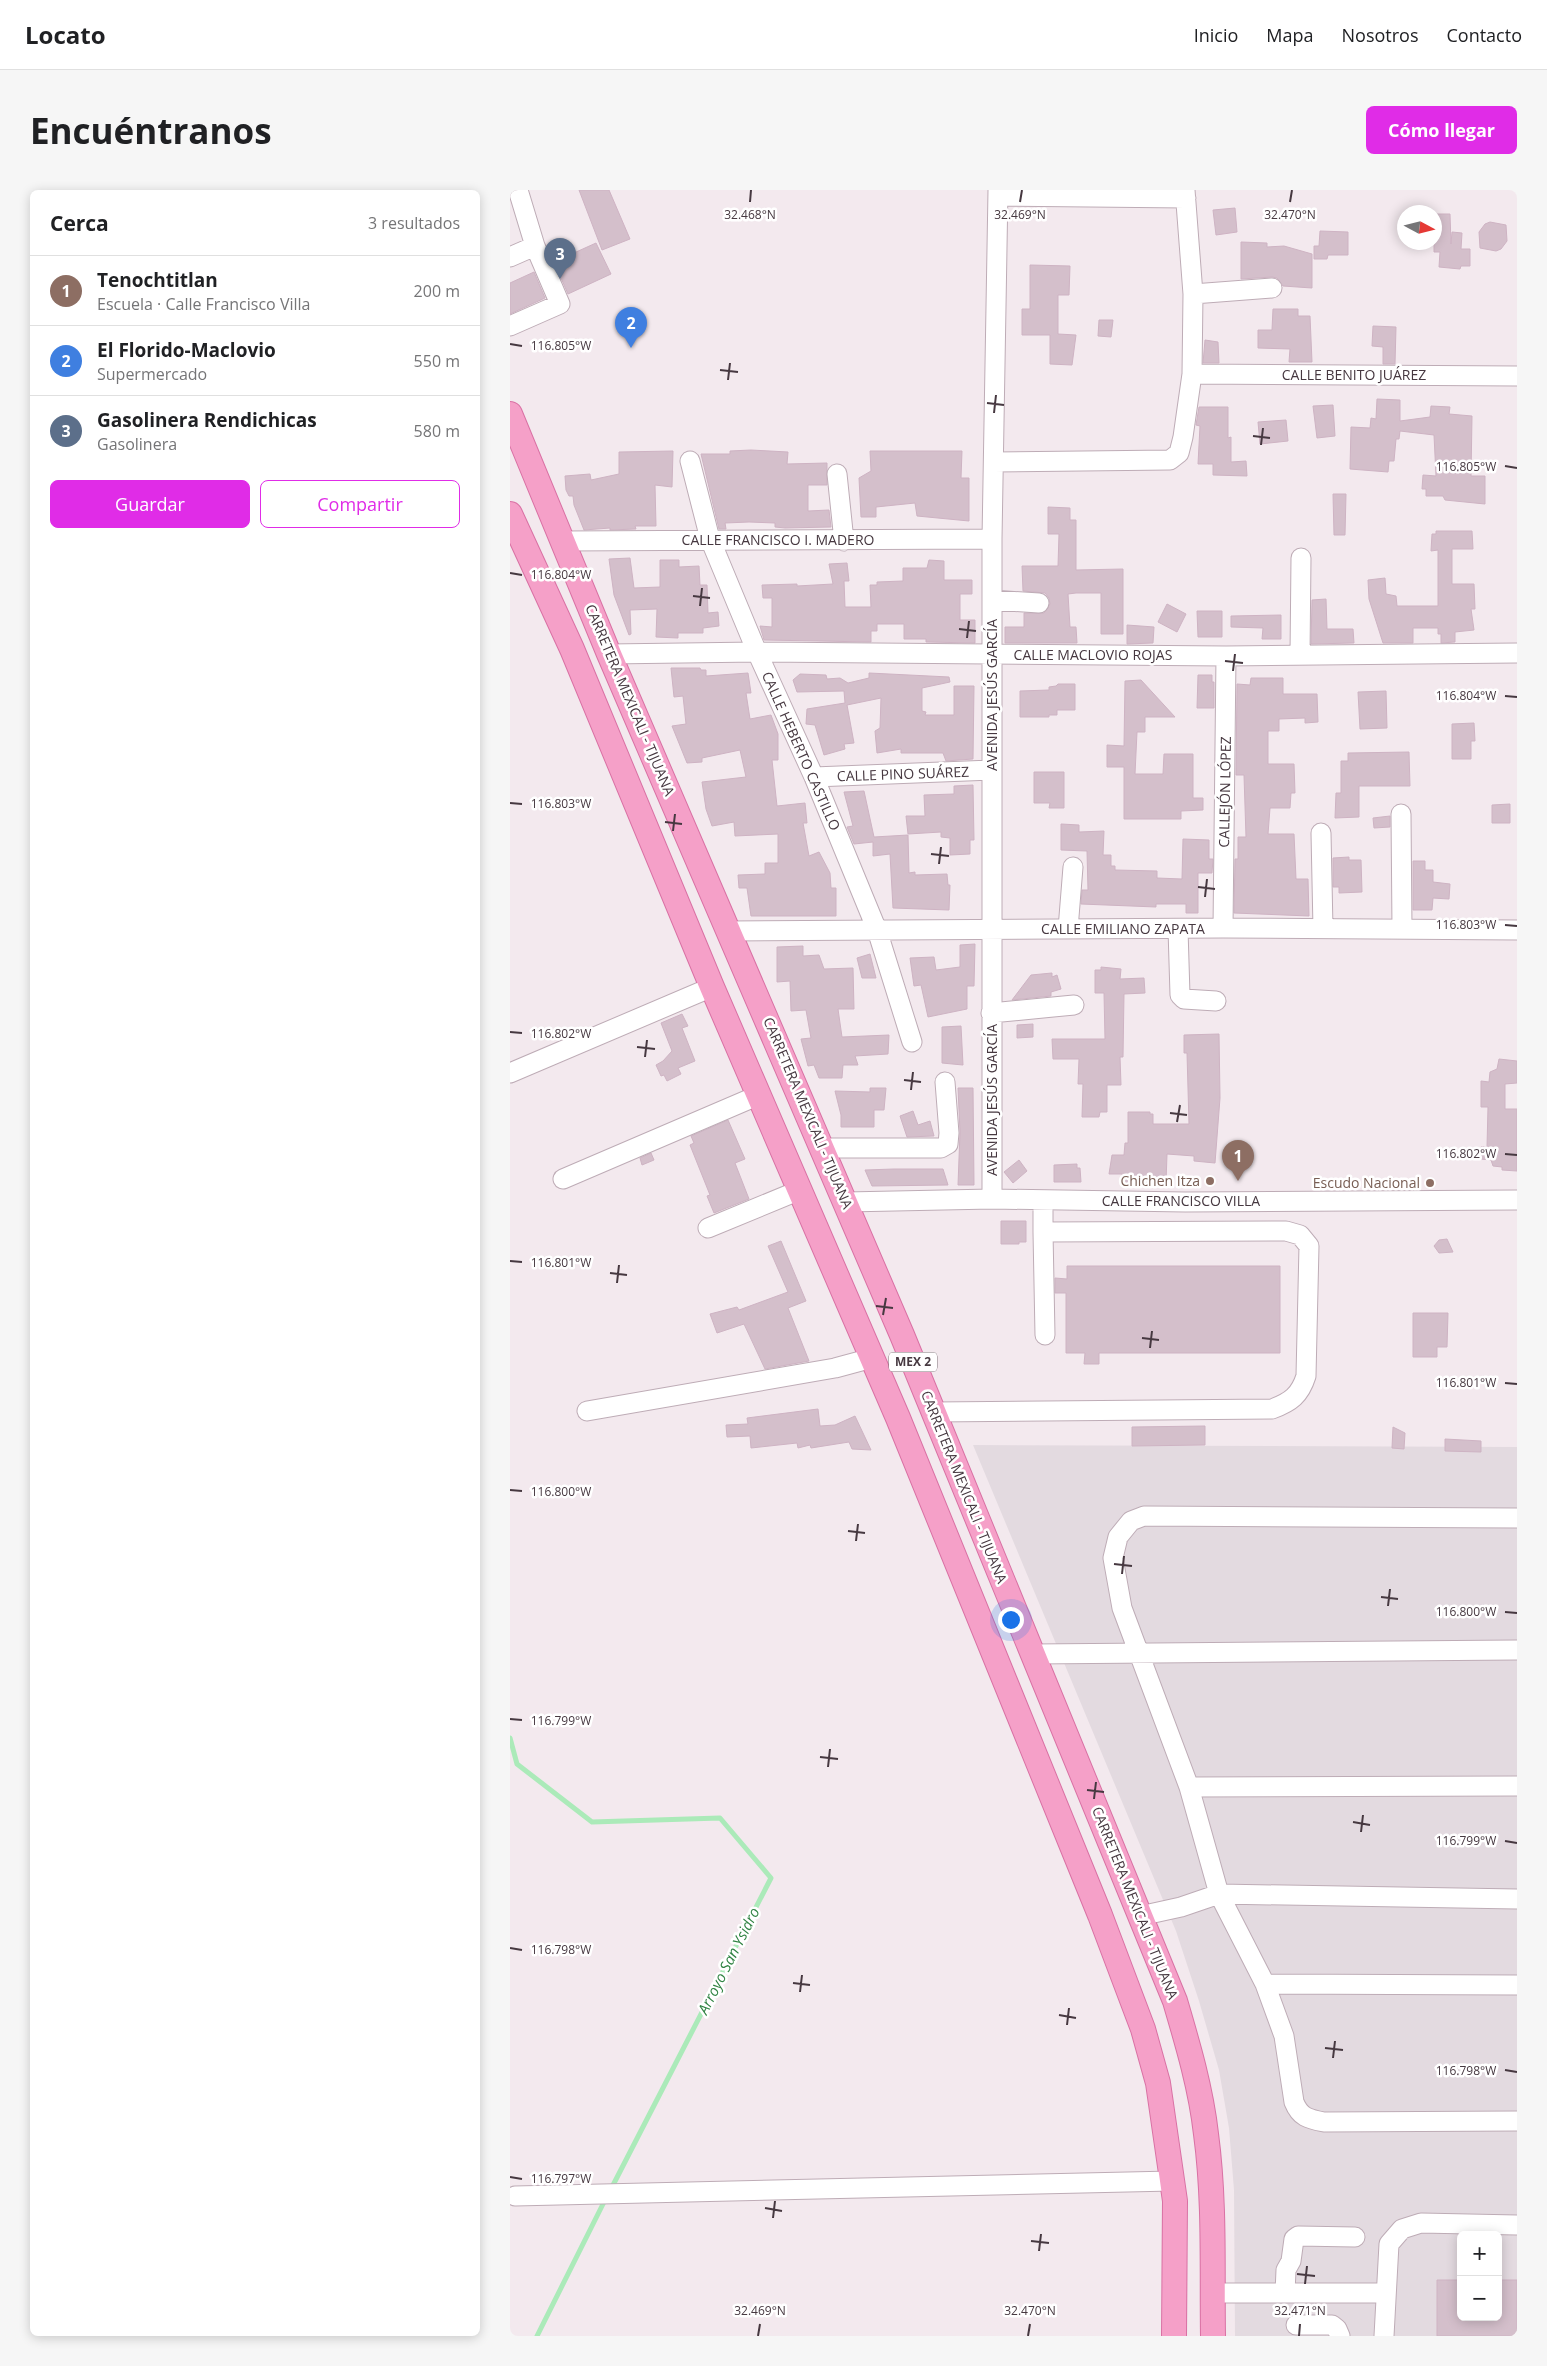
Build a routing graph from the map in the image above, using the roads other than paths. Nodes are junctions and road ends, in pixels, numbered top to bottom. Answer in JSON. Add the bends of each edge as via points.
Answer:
{"nodes":[{"id":1,"x":518,"y":190,"type":"edge"},
{"id":2,"x":998,"y":193,"type":"edge"},
{"id":3,"x":1185,"y":194,"type":"edge"},
{"id":4,"x":534,"y":246,"type":"junction"},
{"id":5,"x":510,"y":257,"type":"edge"},
{"id":6,"x":1272,"y":288,"type":"dead end"},
{"id":7,"x":1193,"y":294,"type":"junction"},
{"id":8,"x":510,"y":326,"type":"edge"},
{"id":9,"x":1192,"y":374,"type":"junction"},
{"id":10,"x":1517,"y":376,"type":"edge"},
{"id":11,"x":510,"y":414,"type":"edge"},
{"id":12,"x":690,"y":460,"type":"dead end"},
{"id":13,"x":994,"y":462,"type":"junction"},
{"id":14,"x":837,"y":474,"type":"dead end"},
{"id":15,"x":512,"y":523,"type":"edge"},
{"id":16,"x":710,"y":539,"type":"junction"},
{"id":17,"x":992,"y":539,"type":"junction"},
{"id":18,"x":563,"y":541,"type":"junction"},
{"id":19,"x":844,"y":541,"type":"junction"},
{"id":20,"x":1301,"y":558,"type":"dead end"},
{"id":21,"x":992,"y":600,"type":"junction"},
{"id":22,"x":1038,"y":603,"type":"dead end"},
{"id":23,"x":757,"y":652,"type":"junction"},
{"id":24,"x":1517,"y":653,"type":"edge"},
{"id":25,"x":608,"y":654,"type":"junction"},
{"id":26,"x":993,"y":654,"type":"junction"},
{"id":27,"x":1300,"y":655,"type":"junction"},
{"id":28,"x":1226,"y":656,"type":"junction"},
{"id":29,"x":992,"y":770,"type":"junction"},
{"id":30,"x":814,"y":777,"type":"junction"},
{"id":31,"x":1401,"y":814,"type":"dead end"},
{"id":32,"x":1321,"y":833,"type":"dead end"},
{"id":33,"x":1073,"y":867,"type":"dead end"},
{"id":34,"x":1223,"y":928,"type":"junction"},
{"id":35,"x":991,"y":929,"type":"junction"},
{"id":36,"x":1068,"y":929,"type":"junction"},
{"id":37,"x":1178,"y":929,"type":"junction"},
{"id":38,"x":1323,"y":929,"type":"junction"},
{"id":39,"x":1402,"y":929,"type":"junction"},
{"id":40,"x":877,"y":930,"type":"junction"},
{"id":41,"x":1517,"y":930,"type":"edge"},
{"id":42,"x":729,"y":931,"type":"junction"},
{"id":43,"x":712,"y":987,"type":"junction"},
{"id":44,"x":1216,"y":1001,"type":"dead end"},
{"id":45,"x":1074,"y":1005,"type":"dead end"},
{"id":46,"x":991,"y":1013,"type":"junction"},
{"id":47,"x":912,"y":1042,"type":"dead end"},
{"id":48,"x":510,"y":1073,"type":"edge"},
{"id":49,"x":945,"y":1082,"type":"dead end"},
{"id":50,"x":759,"y":1096,"type":"junction"},
{"id":51,"x":823,"y":1148,"type":"junction"},
{"id":52,"x":563,"y":1179,"type":"dead end"},
{"id":53,"x":800,"y":1190,"type":"junction"},
{"id":54,"x":992,"y":1199,"type":"junction"},
{"id":55,"x":1043,"y":1200,"type":"junction"},
{"id":56,"x":1517,"y":1200,"type":"edge"},
{"id":57,"x":846,"y":1202,"type":"junction"},
{"id":58,"x":708,"y":1228,"type":"dead end"},
{"id":59,"x":1043,"y":1232,"type":"junction"},
{"id":60,"x":1045,"y":1335,"type":"dead end"},
{"id":61,"x":872,"y":1358,"type":"junction"},
{"id":62,"x":587,"y":1411,"type":"dead end"},
{"id":63,"x":934,"y":1412,"type":"junction"},
{"id":64,"x":1517,"y":1518,"type":"edge"},
{"id":65,"x":1517,"y":1650,"type":"edge"},
{"id":66,"x":1138,"y":1652,"type":"junction"},
{"id":67,"x":1033,"y":1654,"type":"junction"},
{"id":68,"x":1517,"y":1786,"type":"edge"},
{"id":69,"x":1188,"y":1787,"type":"junction"},
{"id":70,"x":1219,"y":1894,"type":"junction"},
{"id":71,"x":1517,"y":1899,"type":"edge"},
{"id":72,"x":1140,"y":1916,"type":"junction"},
{"id":73,"x":1265,"y":1984,"type":"junction"},
{"id":74,"x":1517,"y":1985,"type":"edge"},
{"id":75,"x":1517,"y":2121,"type":"edge"},
{"id":76,"x":1172,"y":2180,"type":"junction"},
{"id":77,"x":512,"y":2196,"type":"edge"},
{"id":78,"x":1517,"y":2225,"type":"edge"},
{"id":79,"x":1355,"y":2237,"type":"dead end"},
{"id":80,"x":1212,"y":2293,"type":"junction"},
{"id":81,"x":1291,"y":2293,"type":"junction"},
{"id":82,"x":1385,"y":2293,"type":"junction"},
{"id":83,"x":1296,"y":2330,"type":"edge"},
{"id":84,"x":1174,"y":2336,"type":"edge"},
{"id":85,"x":1213,"y":2336,"type":"edge"},
{"id":86,"x":1340,"y":2336,"type":"edge"},
{"id":87,"x":1384,"y":2336,"type":"edge"}],
"edges":[{"from":1,"to":4,"type":"street"},
{"from":2,"to":3,"type":"street"},
{"from":2,"to":13,"type":"street","name":"AVENIDA JESÚS GARCÍA"},
{"from":3,"to":7,"type":"street"},
{"from":4,"to":5,"type":"street"},
{"from":4,"to":8,"type":"street","via":[[560,304]]},
{"from":6,"to":7,"type":"street"},
{"from":7,"to":9,"type":"street"},
{"from":9,"to":10,"type":"street","name":"CALLE BENITO JUÁREZ"},
{"from":9,"to":13,"type":"street","via":[[1184,437],[1179,453],[1170,460]]},
{"from":11,"to":18,"type":"main road","name":"CARRETERA MEXICALI - TIJUANA","number":"MEX 2"},
{"from":12,"to":16,"type":"street","name":"CALLE HEBERTO CASTILLO"},
{"from":13,"to":17,"type":"street","name":"AVENIDA JESÚS GARCÍA"},
{"from":14,"to":19,"type":"street"},
{"from":15,"to":43,"type":"main road","number":"MEX 2","via":[[572,650]]},
{"from":16,"to":18,"type":"street","name":"CALLE FRANCISCO I. MADERO"},
{"from":16,"to":19,"type":"street","name":"CALLE FRANCISCO I. MADERO"},
{"from":16,"to":23,"type":"street","name":"CALLE HEBERTO CASTILLO"},
{"from":17,"to":19,"type":"street","name":"CALLE FRANCISCO I. MADERO"},
{"from":17,"to":21,"type":"street","name":"AVENIDA JESÚS GARCÍA"},
{"from":18,"to":25,"type":"main road","name":"CARRETERA MEXICALI - TIJUANA","number":"MEX 2"},
{"from":20,"to":27,"type":"street"},
{"from":21,"to":22,"type":"street"},
{"from":21,"to":26,"type":"street","name":"AVENIDA JESÚS GARCÍA"},
{"from":23,"to":25,"type":"street","name":"CALLE MACLOVIO ROJAS"},
{"from":23,"to":26,"type":"street","name":"CALLE MACLOVIO ROJAS"},
{"from":23,"to":30,"type":"street","name":"CALLE HEBERTO CASTILLO"},
{"from":24,"to":27,"type":"street","name":"CALLE MACLOVIO ROJAS"},
{"from":25,"to":42,"type":"main road","name":"CARRETERA MEXICALI - TIJUANA","number":"MEX 2"},
{"from":26,"to":28,"type":"street","name":"CALLE MACLOVIO ROJAS"},
{"from":26,"to":29,"type":"street","name":"AVENIDA JESÚS GARCÍA"},
{"from":27,"to":28,"type":"street","name":"CALLE MACLOVIO ROJAS"},
{"from":28,"to":34,"type":"street","name":"CALLEJÓN LÓPEZ"},
{"from":29,"to":30,"type":"street","name":"CALLE PINO SUÁREZ"},
{"from":29,"to":35,"type":"street","name":"AVENIDA JESÚS GARCÍA"},
{"from":30,"to":40,"type":"street","name":"CALLE HEBERTO CASTILLO"},
{"from":31,"to":39,"type":"street"},
{"from":32,"to":38,"type":"street"},
{"from":33,"to":36,"type":"street"},
{"from":34,"to":37,"type":"street","name":"CALLE EMILIANO ZAPATA"},
{"from":34,"to":38,"type":"street","name":"CALLE EMILIANO ZAPATA"},
{"from":35,"to":36,"type":"street","name":"CALLE EMILIANO ZAPATA"},
{"from":35,"to":40,"type":"street","name":"CALLE EMILIANO ZAPATA"},
{"from":35,"to":46,"type":"street","name":"AVENIDA JESÚS GARCÍA"},
{"from":36,"to":37,"type":"street","name":"CALLE EMILIANO ZAPATA"},
{"from":37,"to":44,"type":"street","via":[[1180,995],[1184,999]]},
{"from":38,"to":39,"type":"street","name":"CALLE EMILIANO ZAPATA"},
{"from":39,"to":41,"type":"street","name":"CALLE EMILIANO ZAPATA"},
{"from":40,"to":42,"type":"street","name":"CALLE EMILIANO ZAPATA"},
{"from":40,"to":47,"type":"street","name":"CALLE HEBERTO CASTILLO"},
{"from":42,"to":51,"type":"main road","name":"CARRETERA MEXICALI - TIJUANA","number":"MEX 2"},
{"from":43,"to":48,"type":"street"},
{"from":43,"to":50,"type":"main road","number":"MEX 2"},
{"from":45,"to":46,"type":"street"},
{"from":46,"to":54,"type":"street","name":"AVENIDA JESÚS GARCÍA"},
{"from":49,"to":51,"type":"street","via":[[948,1144],[940,1148]]},
{"from":50,"to":52,"type":"street"},
{"from":50,"to":53,"type":"main road","number":"MEX 2"},
{"from":51,"to":57,"type":"main road","name":"CARRETERA MEXICALI - TIJUANA","number":"MEX 2"},
{"from":53,"to":58,"type":"street"},
{"from":53,"to":61,"type":"main road","number":"MEX 2"},
{"from":54,"to":55,"type":"street","name":"CALLE FRANCISCO VILLA"},
{"from":54,"to":57,"type":"street","name":"CALLE FRANCISCO VILLA"},
{"from":55,"to":56,"type":"street","name":"CALLE FRANCISCO VILLA"},
{"from":55,"to":59,"type":"street"},
{"from":57,"to":63,"type":"main road","name":"CARRETERA MEXICALI - TIJUANA","number":"MEX 2"},
{"from":59,"to":60,"type":"street"},
{"from":59,"to":63,"type":"street","via":[[1286,1231],[1300,1235],[1309,1246],[1306,1376],[1301,1391],[1290,1403],[1272,1409]]},
{"from":61,"to":62,"type":"street","via":[[835,1368]]},
{"from":61,"to":76,"type":"main road","number":"MEX 2","via":[[1100,1915],[1143,2029],[1158,2082]]},
{"from":63,"to":67,"type":"main road","name":"CARRETERA MEXICALI - TIJUANA","number":"MEX 2"},
{"from":64,"to":66,"type":"street","via":[[1144,1516],[1131,1521],[1118,1537],[1113,1558],[1122,1608]]},
{"from":65,"to":66,"type":"street"},
{"from":66,"to":67,"type":"street"},
{"from":66,"to":69,"type":"street"},
{"from":67,"to":72,"type":"main road","name":"CARRETERA MEXICALI - TIJUANA","number":"MEX 2"},
{"from":68,"to":69,"type":"street"},
{"from":69,"to":70,"type":"street"},
{"from":70,"to":71,"type":"street"},
{"from":70,"to":72,"type":"street"},
{"from":70,"to":73,"type":"street"},
{"from":72,"to":80,"type":"main road","name":"CARRETERA MEXICALI - TIJUANA","number":"MEX 2","via":[[1175,2001],[1198,2088],[1212,2189]]},
{"from":73,"to":74,"type":"street"},
{"from":73,"to":75,"type":"street","via":[[1284,2036],[1294,2102],[1306,2119],[1324,2122]]},
{"from":76,"to":77,"type":"street"},
{"from":76,"to":84,"type":"main road","number":"MEX 2","via":[[1175,2202]]},
{"from":78,"to":82,"type":"street","via":[[1421,2222],[1402,2229],[1389,2244]]},
{"from":79,"to":81,"type":"street","via":[[1298,2236],[1294,2239],[1291,2261],[1286,2270]]},
{"from":80,"to":81,"type":"street"},
{"from":80,"to":85,"type":"main road","name":"CARRETERA MEXICALI - TIJUANA","number":"MEX 2"},
{"from":81,"to":82,"type":"street"},
{"from":81,"to":83,"type":"street"},
{"from":82,"to":87,"type":"street"},
{"from":83,"to":86,"type":"street","via":[[1332,2325]]}]}
